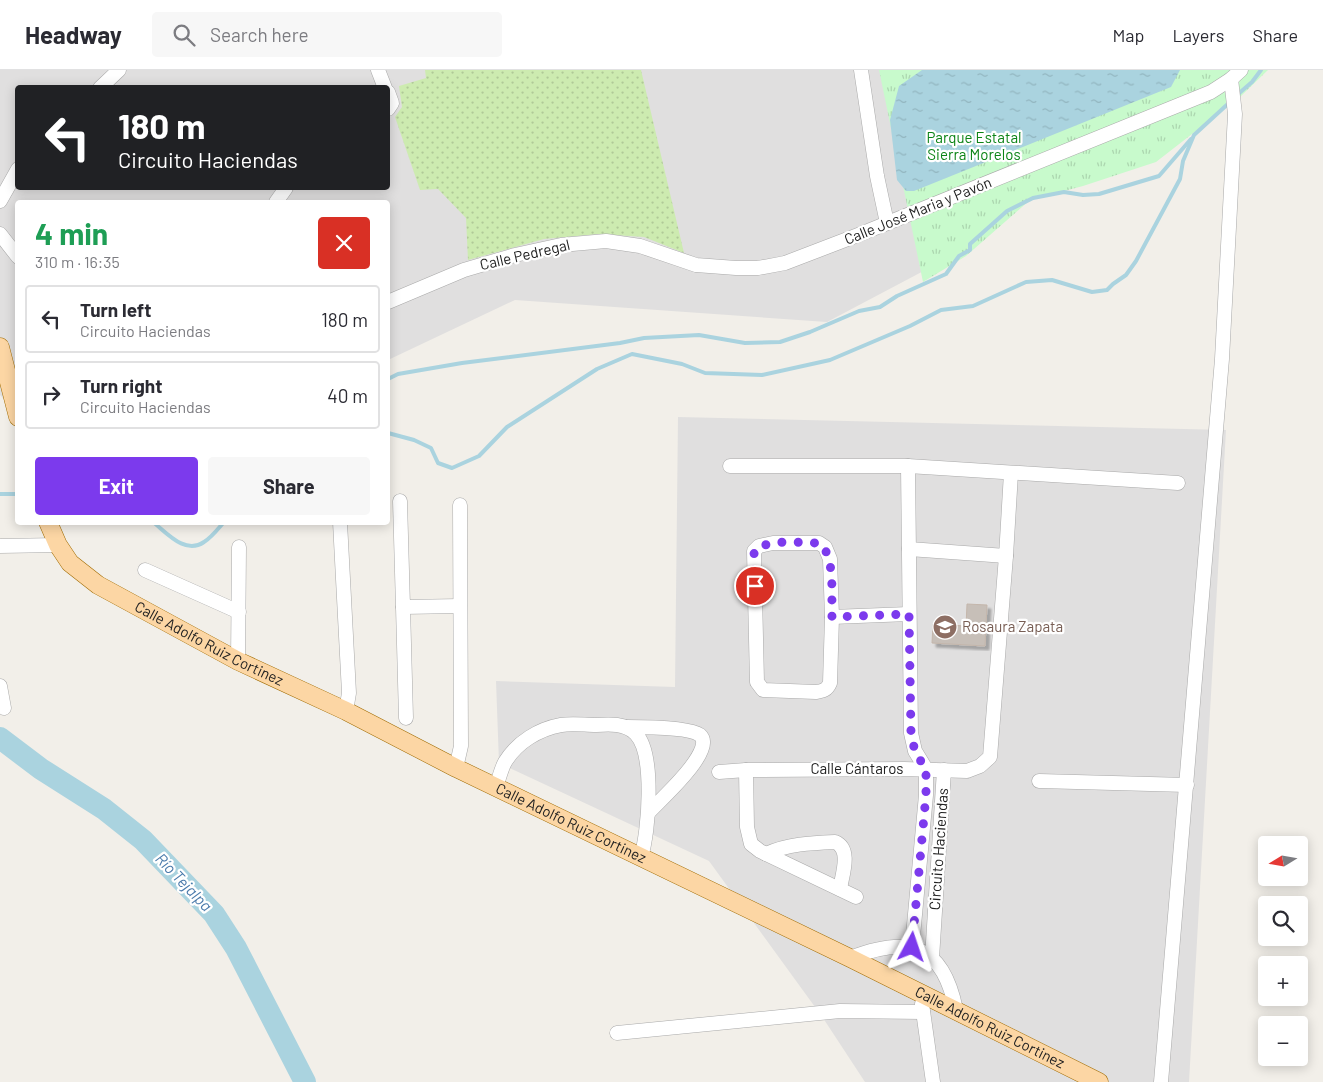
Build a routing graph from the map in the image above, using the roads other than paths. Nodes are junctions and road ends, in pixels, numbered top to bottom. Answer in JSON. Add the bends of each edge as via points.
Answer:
{"nodes":[{"id":1,"x":118,"y":70,"type":"edge"},
{"id":2,"x":378,"y":70,"type":"edge"},
{"id":3,"x":861,"y":70,"type":"edge"},
{"id":4,"x":1235,"y":80,"type":"edge"},
{"id":5,"x":103,"y":85,"type":"edge"},
{"id":6,"x":385,"y":85,"type":"edge"},
{"id":7,"x":15,"y":174,"type":"edge"},
{"id":8,"x":0,"y":201,"type":"edge"},
{"id":9,"x":888,"y":223,"type":"junction"},
{"id":10,"x":0,"y":234,"type":"edge"},
{"id":11,"x":15,"y":254,"type":"edge"},
{"id":12,"x":696,"y":265,"type":"joint"},
{"id":13,"x":390,"y":301,"type":"edge"},
{"id":14,"x":0,"y":347,"type":"edge"},
{"id":15,"x":15,"y":405,"type":"edge"},
{"id":16,"x":730,"y":466,"type":"dead end"},
{"id":17,"x":908,"y":466,"type":"junction"},
{"id":18,"x":1011,"y":473,"type":"junction"},
{"id":19,"x":1178,"y":483,"type":"dead end"},
{"id":20,"x":400,"y":502,"type":"dead end"},
{"id":21,"x":460,"y":505,"type":"dead end"},
{"id":22,"x":49,"y":525,"type":"edge"},
{"id":23,"x":340,"y":525,"type":"edge"},
{"id":24,"x":58,"y":545,"type":"junction"},
{"id":25,"x":1,"y":547,"type":"edge"},
{"id":26,"x":239,"y":547,"type":"dead end"},
{"id":27,"x":909,"y":549,"type":"junction"},
{"id":28,"x":1006,"y":556,"type":"junction"},
{"id":29,"x":145,"y":570,"type":"dead end"},
{"id":30,"x":460,"y":606,"type":"junction"},
{"id":31,"x":403,"y":607,"type":"junction"},
{"id":32,"x":239,"y":612,"type":"junction"},
{"id":33,"x":909,"y":614,"type":"junction"},
{"id":34,"x":832,"y":617,"type":"junction"},
{"id":35,"x":238,"y":661,"type":"junction"},
{"id":36,"x":0,"y":686,"type":"edge"},
{"id":37,"x":4,"y":708,"type":"dead end"},
{"id":38,"x":346,"y":711,"type":"junction"},
{"id":39,"x":406,"y":718,"type":"dead end"},
{"id":40,"x":627,"y":727,"type":"junction"},
{"id":41,"x":456,"y":768,"type":"junction"},
{"id":42,"x":926,"y":769,"type":"junction"},
{"id":43,"x":746,"y":770,"type":"junction"},
{"id":44,"x":944,"y":770,"type":"junction"},
{"id":45,"x":719,"y":772,"type":"dead end"},
{"id":46,"x":1039,"y":781,"type":"dead end"},
{"id":47,"x":1187,"y":785,"type":"junction"},
{"id":48,"x":496,"y":787,"type":"junction"},
{"id":49,"x":649,"y":812,"type":"junction"},
{"id":50,"x":766,"y":854,"type":"junction"},
{"id":51,"x":641,"y":857,"type":"junction"},
{"id":52,"x":840,"y":889,"type":"junction"},
{"id":53,"x":856,"y":897,"type":"dead end"},
{"id":54,"x":912,"y":947,"type":"junction"},
{"id":55,"x":850,"y":958,"type":"junction"},
{"id":56,"x":932,"y":958,"type":"junction"},
{"id":57,"x":919,"y":993,"type":"junction"},
{"id":58,"x":956,"y":1010,"type":"junction"},
{"id":59,"x":923,"y":1012,"type":"junction"},
{"id":60,"x":617,"y":1033,"type":"dead end"},
{"id":61,"x":933,"y":1082,"type":"edge"},
{"id":62,"x":1099,"y":1082,"type":"edge"},
{"id":63,"x":1161,"y":1082,"type":"edge"}],
"edges":[{"from":1,"to":5,"type":"street"},
{"from":2,"to":6,"type":"street"},
{"from":3,"to":9,"type":"street","via":[[877,176]]},
{"from":4,"to":9,"type":"street","name":"Calle José Maria y Pavón"},
{"from":4,"to":47,"type":"street","via":[[1222,359]]},
{"from":7,"to":8,"type":"street"},
{"from":9,"to":12,"type":"street","name":"Calle José Maria y Pavón","via":[[785,263],[758,268]]},
{"from":10,"to":11,"type":"street"},
{"from":12,"to":13,"type":"street","name":"Calle Pedregal","via":[[640,246],[606,241],[561,245],[464,270]]},
{"from":14,"to":15,"type":"main road"},
{"from":16,"to":17,"type":"street"},
{"from":17,"to":18,"type":"street"},
{"from":17,"to":27,"type":"street","name":"Circuito Haciendas"},
{"from":18,"to":19,"type":"street"},
{"from":18,"to":28,"type":"street"},
{"from":20,"to":31,"type":"street"},
{"from":21,"to":30,"type":"street"},
{"from":22,"to":24,"type":"main road","name":"Calle Adolfo Ruiz Cortinez"},
{"from":23,"to":38,"type":"street","via":[[349,693]]},
{"from":24,"to":25,"type":"street"},
{"from":24,"to":35,"type":"main road","name":"Calle Adolfo Ruiz Cortinez","via":[[70,563],[98,585]]},
{"from":26,"to":32,"type":"street"},
{"from":27,"to":28,"type":"street"},
{"from":27,"to":33,"type":"street","name":"Circuito Haciendas"},
{"from":28,"to":44,"type":"street","name":"Calle Cántaros","via":[[990,757],[967,771]]},
{"from":29,"to":32,"type":"street"},
{"from":30,"to":31,"type":"street"},
{"from":30,"to":41,"type":"street","via":[[461,746]]},
{"from":31,"to":39,"type":"street"},
{"from":32,"to":35,"type":"street"},
{"from":33,"to":34,"type":"street"},
{"from":33,"to":42,"type":"street","name":"Circuito Haciendas","via":[[911,733],[915,752]]},
{"from":34,"to":34,"type":"street","via":[[830,559],[825,547],[819,543],[773,543],[759,546],[754,551],[756,676],[763,690],[816,692],[828,688]]},
{"from":35,"to":38,"type":"main road","name":"Calle Adolfo Ruiz Cortinez"},
{"from":36,"to":37,"type":"street"},
{"from":38,"to":41,"type":"main road","name":"Calle Adolfo Ruiz Cortinez"},
{"from":40,"to":48,"type":"street","via":[[562,725],[541,731],[516,748],[505,762]]},
{"from":40,"to":49,"type":"street","via":[[637,734],[643,748],[649,782]]},
{"from":40,"to":49,"type":"street","via":[[656,726],[692,732],[702,739],[702,749],[691,769]]},
{"from":41,"to":48,"type":"main road","name":"Calle Adolfo Ruiz Cortinez"},
{"from":42,"to":43,"type":"street","name":"Calle Cántaros"},
{"from":42,"to":44,"type":"street","name":"Calle Cántaros"},
{"from":42,"to":54,"type":"street","name":"Circuito Haciendas","via":[[926,815]]},
{"from":43,"to":45,"type":"street","name":"Calle Cántaros"},
{"from":43,"to":50,"type":"street","via":[[747,827],[751,844]]},
{"from":44,"to":56,"type":"street","name":"Circuito Haciendas"},
{"from":46,"to":47,"type":"street"},
{"from":47,"to":63,"type":"street"},
{"from":48,"to":51,"type":"main road","name":"Calle Adolfo Ruiz Cortinez"},
{"from":49,"to":51,"type":"street"},
{"from":50,"to":52,"type":"street"},
{"from":50,"to":52,"type":"street","via":[[801,844],[840,844],[845,854]]},
{"from":51,"to":55,"type":"main road","name":"Calle Adolfo Ruiz Cortinez"},
{"from":52,"to":53,"type":"street"},
{"from":54,"to":55,"type":"street","via":[[887,946]]},
{"from":54,"to":56,"type":"street"},
{"from":55,"to":57,"type":"main road","name":"Calle Adolfo Ruiz Cortinez"},
{"from":56,"to":58,"type":"street","via":[[946,976]]},
{"from":57,"to":58,"type":"main road","name":"Calle Adolfo Ruiz Cortinez"},
{"from":57,"to":59,"type":"street"},
{"from":58,"to":62,"type":"main road","name":"Calle Adolfo Ruiz Cortinez"},
{"from":59,"to":60,"type":"street","via":[[840,1011]]},
{"from":59,"to":61,"type":"street"}]}
